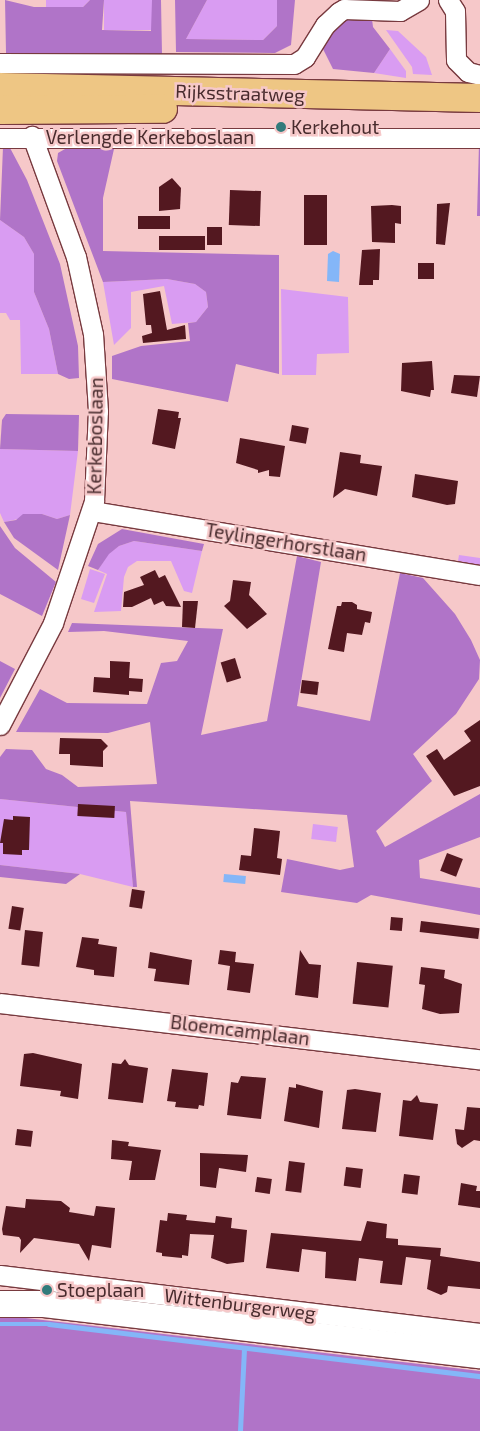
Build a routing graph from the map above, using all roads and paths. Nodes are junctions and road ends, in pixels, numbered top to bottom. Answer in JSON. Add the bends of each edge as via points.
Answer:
{"nodes":[{"id":1,"x":418,"y":0,"type":"edge"},
{"id":2,"x":448,"y":0,"type":"edge"},
{"id":3,"x":0,"y":63,"type":"edge"},
{"id":4,"x":480,"y":75,"type":"edge"},
{"id":5,"x":0,"y":87,"type":"edge"},
{"id":6,"x":480,"y":98,"type":"edge"},
{"id":7,"x":0,"y":110,"type":"edge"},
{"id":8,"x":480,"y":112,"type":"edge"},
{"id":9,"x":32,"y":136,"type":"junction"},
{"id":10,"x":0,"y":138,"type":"edge"},
{"id":11,"x":480,"y":138,"type":"edge"},
{"id":12,"x":92,"y":511,"type":"junction"},
{"id":13,"x":480,"y":574,"type":"edge"},
{"id":14,"x":0,"y":725,"type":"edge"},
{"id":15,"x":0,"y":1003,"type":"edge"},
{"id":16,"x":480,"y":1059,"type":"edge"},
{"id":17,"x":0,"y":1275,"type":"edge"},
{"id":18,"x":0,"y":1304,"type":"edge"},
{"id":19,"x":480,"y":1333,"type":"edge"},
{"id":20,"x":480,"y":1355,"type":"edge"}],
"edges":[{"from":1,"to":3,"type":"street","name":"Rijksstraatweg","via":[[400,11],[344,9],[325,25],[305,57],[294,64]]},
{"from":2,"to":4,"type":"street","via":[[455,11],[456,60],[468,72]]},
{"from":5,"to":6,"type":"main road","name":"Rijksstraatweg"},
{"from":7,"to":8,"type":"main road","name":"Rijksstraatweg"},
{"from":9,"to":10,"type":"street","name":"Verlengde Kerkeboslaan"},
{"from":9,"to":11,"type":"street","name":"Verlengde Kerkeboslaan"},
{"from":9,"to":12,"type":"street","name":"Kerkeboslaan","via":[[76,257],[93,334],[98,410]]},
{"from":12,"to":13,"type":"street","name":"Teylingerhorstlaan"},
{"from":12,"to":14,"type":"street","name":"Kerkeboslaan","via":[[53,623]]},
{"from":15,"to":16,"type":"street","name":"Bloemcamplaan"},
{"from":17,"to":19,"type":"street","name":"Wittenburgerweg"},
{"from":18,"to":20,"type":"street","name":"Wittenburgerweg","via":[[44,1304]]}]}
